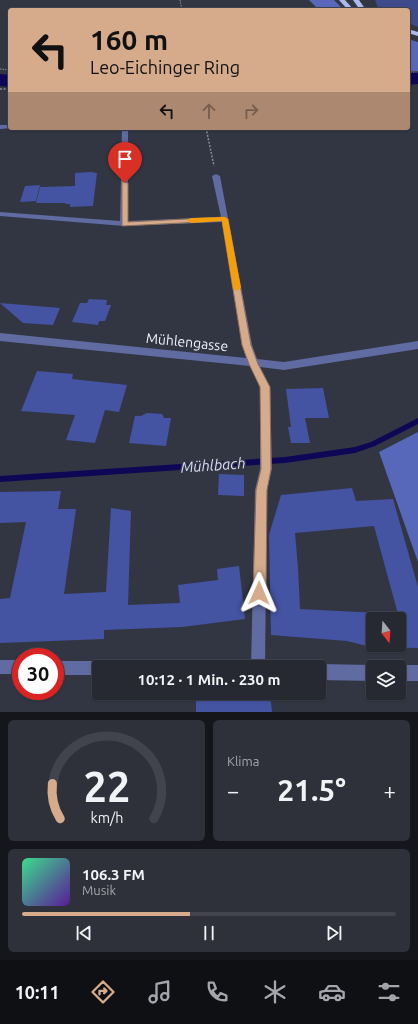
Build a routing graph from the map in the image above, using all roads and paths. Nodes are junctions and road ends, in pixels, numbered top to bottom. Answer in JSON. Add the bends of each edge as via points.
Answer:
{"nodes":[{"id":1,"x":342,"y":0,"type":"edge"},
{"id":2,"x":349,"y":8,"type":"edge"},
{"id":3,"x":125,"y":130,"type":"edge"},
{"id":4,"x":206,"y":130,"type":"edge"},
{"id":5,"x":216,"y":176,"type":"joint"},
{"id":6,"x":0,"y":214,"type":"edge"},
{"id":7,"x":225,"y":219,"type":"junction"},
{"id":8,"x":124,"y":224,"type":"junction"},
{"id":9,"x":0,"y":337,"type":"edge"},
{"id":10,"x":418,"y":345,"type":"edge"},
{"id":11,"x":253,"y":364,"type":"junction"},
{"id":12,"x":258,"y":660,"type":"edge"},
{"id":13,"x":0,"y":667,"type":"edge"},
{"id":14,"x":12,"y":667,"type":"edge"},
{"id":15,"x":64,"y":668,"type":"edge"},
{"id":16,"x":92,"y":668,"type":"edge"},
{"id":17,"x":326,"y":672,"type":"edge"},
{"id":18,"x":366,"y":673,"type":"edge"},
{"id":19,"x":406,"y":673,"type":"edge"},
{"id":20,"x":418,"y":673,"type":"edge"}],
"edges":[{"from":1,"to":2,"type":"highway"},
{"from":3,"to":8,"type":"street"},
{"from":4,"to":5,"type":"path"},
{"from":5,"to":7,"type":"street"},
{"from":6,"to":8,"type":"street"},
{"from":7,"to":8,"type":"street"},
{"from":7,"to":11,"type":"street","via":[[246,345]]},
{"from":9,"to":11,"type":"street","name":"Mühlengasse"},
{"from":10,"to":11,"type":"street","name":"Mühlengasse","via":[[284,366]]},
{"from":11,"to":12,"type":"street","via":[[265,387],[266,469],[261,490]]},
{"from":13,"to":14,"type":"street"},
{"from":15,"to":16,"type":"street"},
{"from":17,"to":18,"type":"street"},
{"from":19,"to":20,"type":"street"}]}
